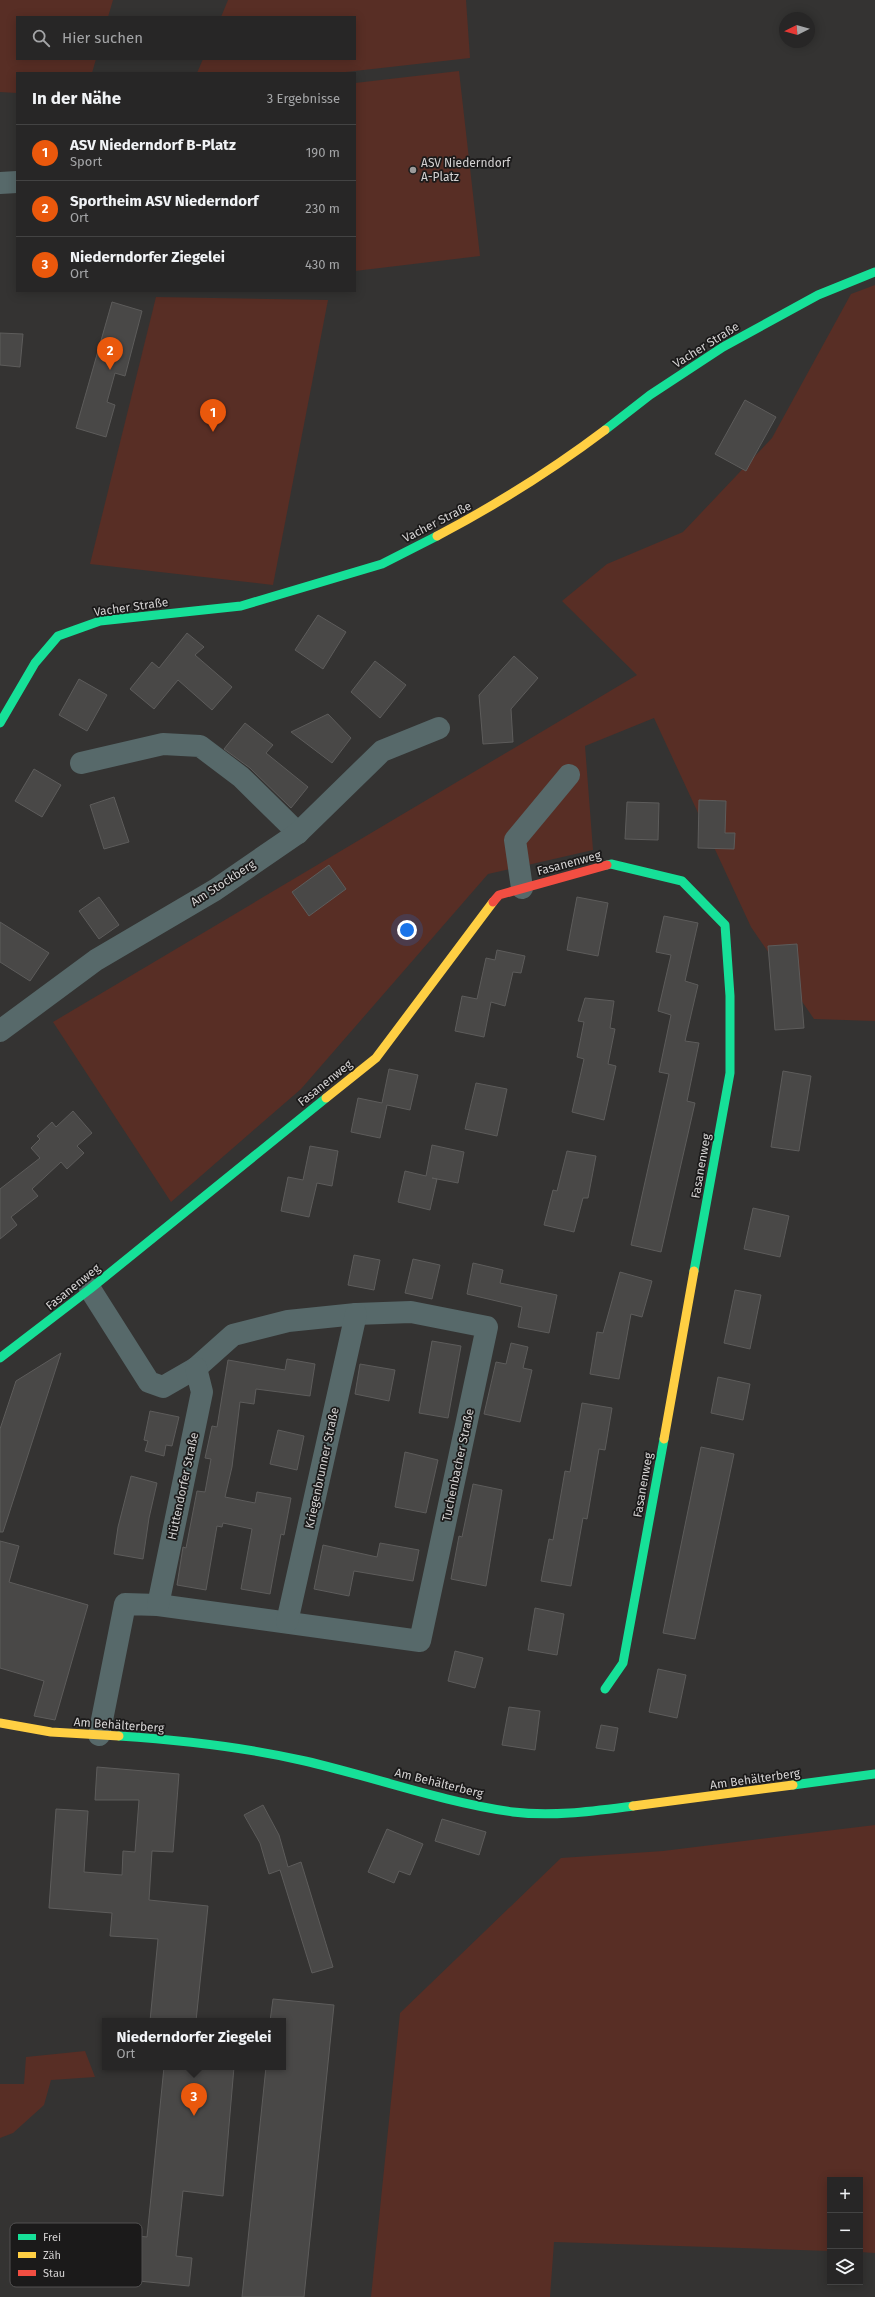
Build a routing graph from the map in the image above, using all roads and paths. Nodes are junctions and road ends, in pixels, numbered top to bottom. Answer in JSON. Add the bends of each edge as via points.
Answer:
{"nodes":[{"id":1,"x":16,"y":182,"type":"edge"},
{"id":2,"x":0,"y":183,"type":"edge"},
{"id":3,"x":875,"y":272,"type":"edge"},
{"id":4,"x":0,"y":723,"type":"edge"},
{"id":5,"x":439,"y":728,"type":"dead end"},
{"id":6,"x":81,"y":763,"type":"dead end"},
{"id":7,"x":569,"y":775,"type":"dead end"},
{"id":8,"x":298,"y":833,"type":"junction"},
{"id":9,"x":522,"y":888,"type":"junction"},
{"id":10,"x":0,"y":1031,"type":"edge"},
{"id":11,"x":90,"y":1288,"type":"junction"},
{"id":12,"x":356,"y":1314,"type":"junction"},
{"id":13,"x":0,"y":1358,"type":"edge"},
{"id":14,"x":196,"y":1368,"type":"junction"},
{"id":15,"x":158,"y":1605,"type":"junction"},
{"id":16,"x":288,"y":1622,"type":"junction"},
{"id":17,"x":605,"y":1689,"type":"dead end"},
{"id":18,"x":0,"y":1723,"type":"edge"},
{"id":19,"x":99,"y":1735,"type":"junction"},
{"id":20,"x":875,"y":1774,"type":"edge"}],
"edges":[{"from":1,"to":2,"type":"street"},
{"from":3,"to":4,"type":"street","name":"Vacher Straße","via":[[818,295],[723,347],[650,395],[558,464],[479,514],[382,564],[241,606],[100,621],[58,636],[35,663]]},
{"from":5,"to":8,"type":"street","name":"Am Stockberg","via":[[382,751]]},
{"from":6,"to":8,"type":"street","via":[[163,744],[200,746],[242,777]]},
{"from":7,"to":9,"type":"street","via":[[515,840]]},
{"from":8,"to":10,"type":"street","name":"Am Stockberg","via":[[215,890],[96,960]]},
{"from":9,"to":11,"type":"street","name":"Fasanenweg","via":[[499,895],[376,1058]]},
{"from":9,"to":17,"type":"street","name":"Fasanenweg","via":[[611,864],[682,881],[725,925],[730,996],[730,1073],[623,1663]]},
{"from":11,"to":13,"type":"street","name":"Fasanenweg"},
{"from":11,"to":14,"type":"street","name":"Tuchenbacher Straße","via":[[149,1382],[163,1387]]},
{"from":12,"to":14,"type":"street","name":"Tuchenbacher Straße","via":[[288,1321],[234,1335]]},
{"from":12,"to":16,"type":"street","name":"Kriegenbrunner Straße"},
{"from":12,"to":16,"type":"street","name":"Tuchenbacher Straße","via":[[411,1312],[487,1327],[422,1633],[420,1641]]},
{"from":14,"to":15,"type":"street","name":"Hüttendorfer Straße","via":[[202,1392]]},
{"from":15,"to":16,"type":"street","name":"Tuchenbacher Straße"},
{"from":15,"to":19,"type":"street","name":"Tuchenbacher Straße","via":[[125,1604]]},
{"from":18,"to":19,"type":"street","name":"Am Behälterberg","via":[[50,1732]]},
{"from":19,"to":20,"type":"street","name":"Am Behälterberg","via":[[176,1740],[304,1761],[459,1802],[514,1812],[563,1814]]}]}
